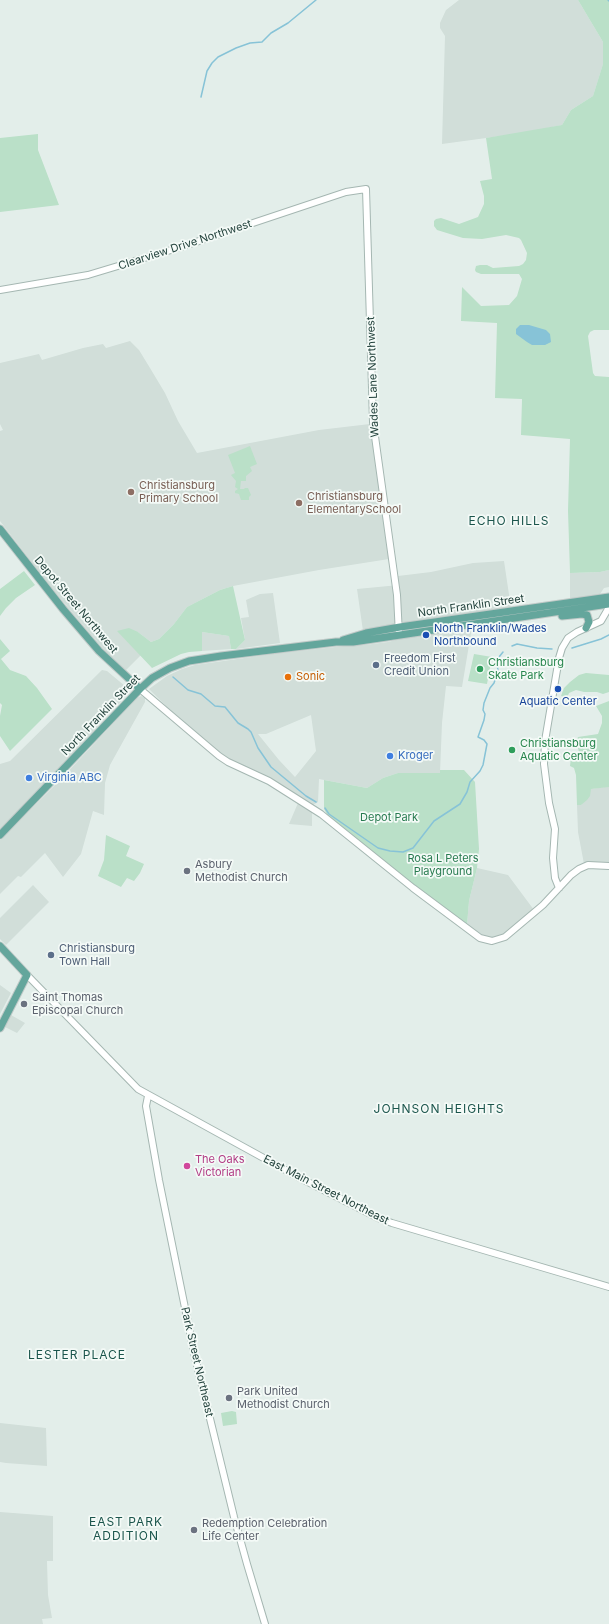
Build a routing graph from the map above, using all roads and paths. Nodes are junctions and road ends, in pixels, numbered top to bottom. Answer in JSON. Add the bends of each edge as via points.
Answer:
{"nodes":[{"id":1,"x":366,"y":189,"type":"joint"},
{"id":2,"x":0,"y":290,"type":"edge"},
{"id":3,"x":0,"y":529,"type":"edge"},
{"id":4,"x":609,"y":597,"type":"edge"},
{"id":5,"x":609,"y":605,"type":"edge"},
{"id":6,"x":538,"y":615,"type":"junction"},
{"id":7,"x":400,"y":627,"type":"junction"},
{"id":8,"x":586,"y":628,"type":"junction"},
{"id":9,"x":399,"y":635,"type":"junction"},
{"id":10,"x":336,"y":642,"type":"junction"},
{"id":11,"x":140,"y":689,"type":"junction"},
{"id":12,"x":0,"y":835,"type":"edge"},
{"id":13,"x":609,"y":866,"type":"edge"},
{"id":14,"x":559,"y":888,"type":"junction"},
{"id":15,"x":0,"y":946,"type":"edge"},
{"id":16,"x":28,"y":975,"type":"junction"},
{"id":17,"x":0,"y":1028,"type":"edge"},
{"id":18,"x":148,"y":1096,"type":"junction"},
{"id":19,"x":609,"y":1287,"type":"edge"},
{"id":20,"x":265,"y":1624,"type":"edge"}],
"edges":[{"from":1,"to":2,"type":"street","name":"Clearview Drive Northwest","via":[[346,192],[88,275]]},
{"from":1,"to":7,"type":"street","name":"Wades Lane Northwest","via":[[373,422]]},
{"from":3,"to":11,"type":"main road","name":"Depot Street Northwest","via":[[62,609],[99,651]]},
{"from":4,"to":7,"type":"main road","name":"North Franklin Street"},
{"from":5,"to":6,"type":"main road","name":"North Franklin Street"},
{"from":5,"to":8,"type":"street","via":[[601,621]]},
{"from":6,"to":8,"type":"main road","via":[[557,617],[584,614],[588,618]]},
{"from":6,"to":9,"type":"main road","name":"North Franklin Street"},
{"from":7,"to":9,"type":"street","name":"Wades Lane Northwest"},
{"from":7,"to":10,"type":"main road","name":"North Franklin Street"},
{"from":8,"to":14,"type":"street","via":[[568,638],[560,652],[545,741],[545,783],[555,829],[553,858]]},
{"from":9,"to":10,"type":"main road","name":"North Franklin Street"},
{"from":10,"to":11,"type":"main road","name":"North Franklin Street","via":[[189,661],[158,674]]},
{"from":11,"to":12,"type":"main road","name":"North Franklin Street"},
{"from":11,"to":14,"type":"street","via":[[219,756],[269,781],[321,814],[480,938],[492,941],[506,937]]},
{"from":13,"to":14,"type":"street","via":[[597,864],[579,869]]},
{"from":15,"to":16,"type":"main road"},
{"from":16,"to":17,"type":"main road"},
{"from":16,"to":18,"type":"street","name":"East Main Street Northeast","via":[[116,1067]]},
{"from":18,"to":19,"type":"street","name":"East Main Street Northeast","via":[[378,1218]]},
{"from":18,"to":20,"type":"street","name":"Park Street Northeast","via":[[146,1106],[177,1273],[238,1531]]}]}
